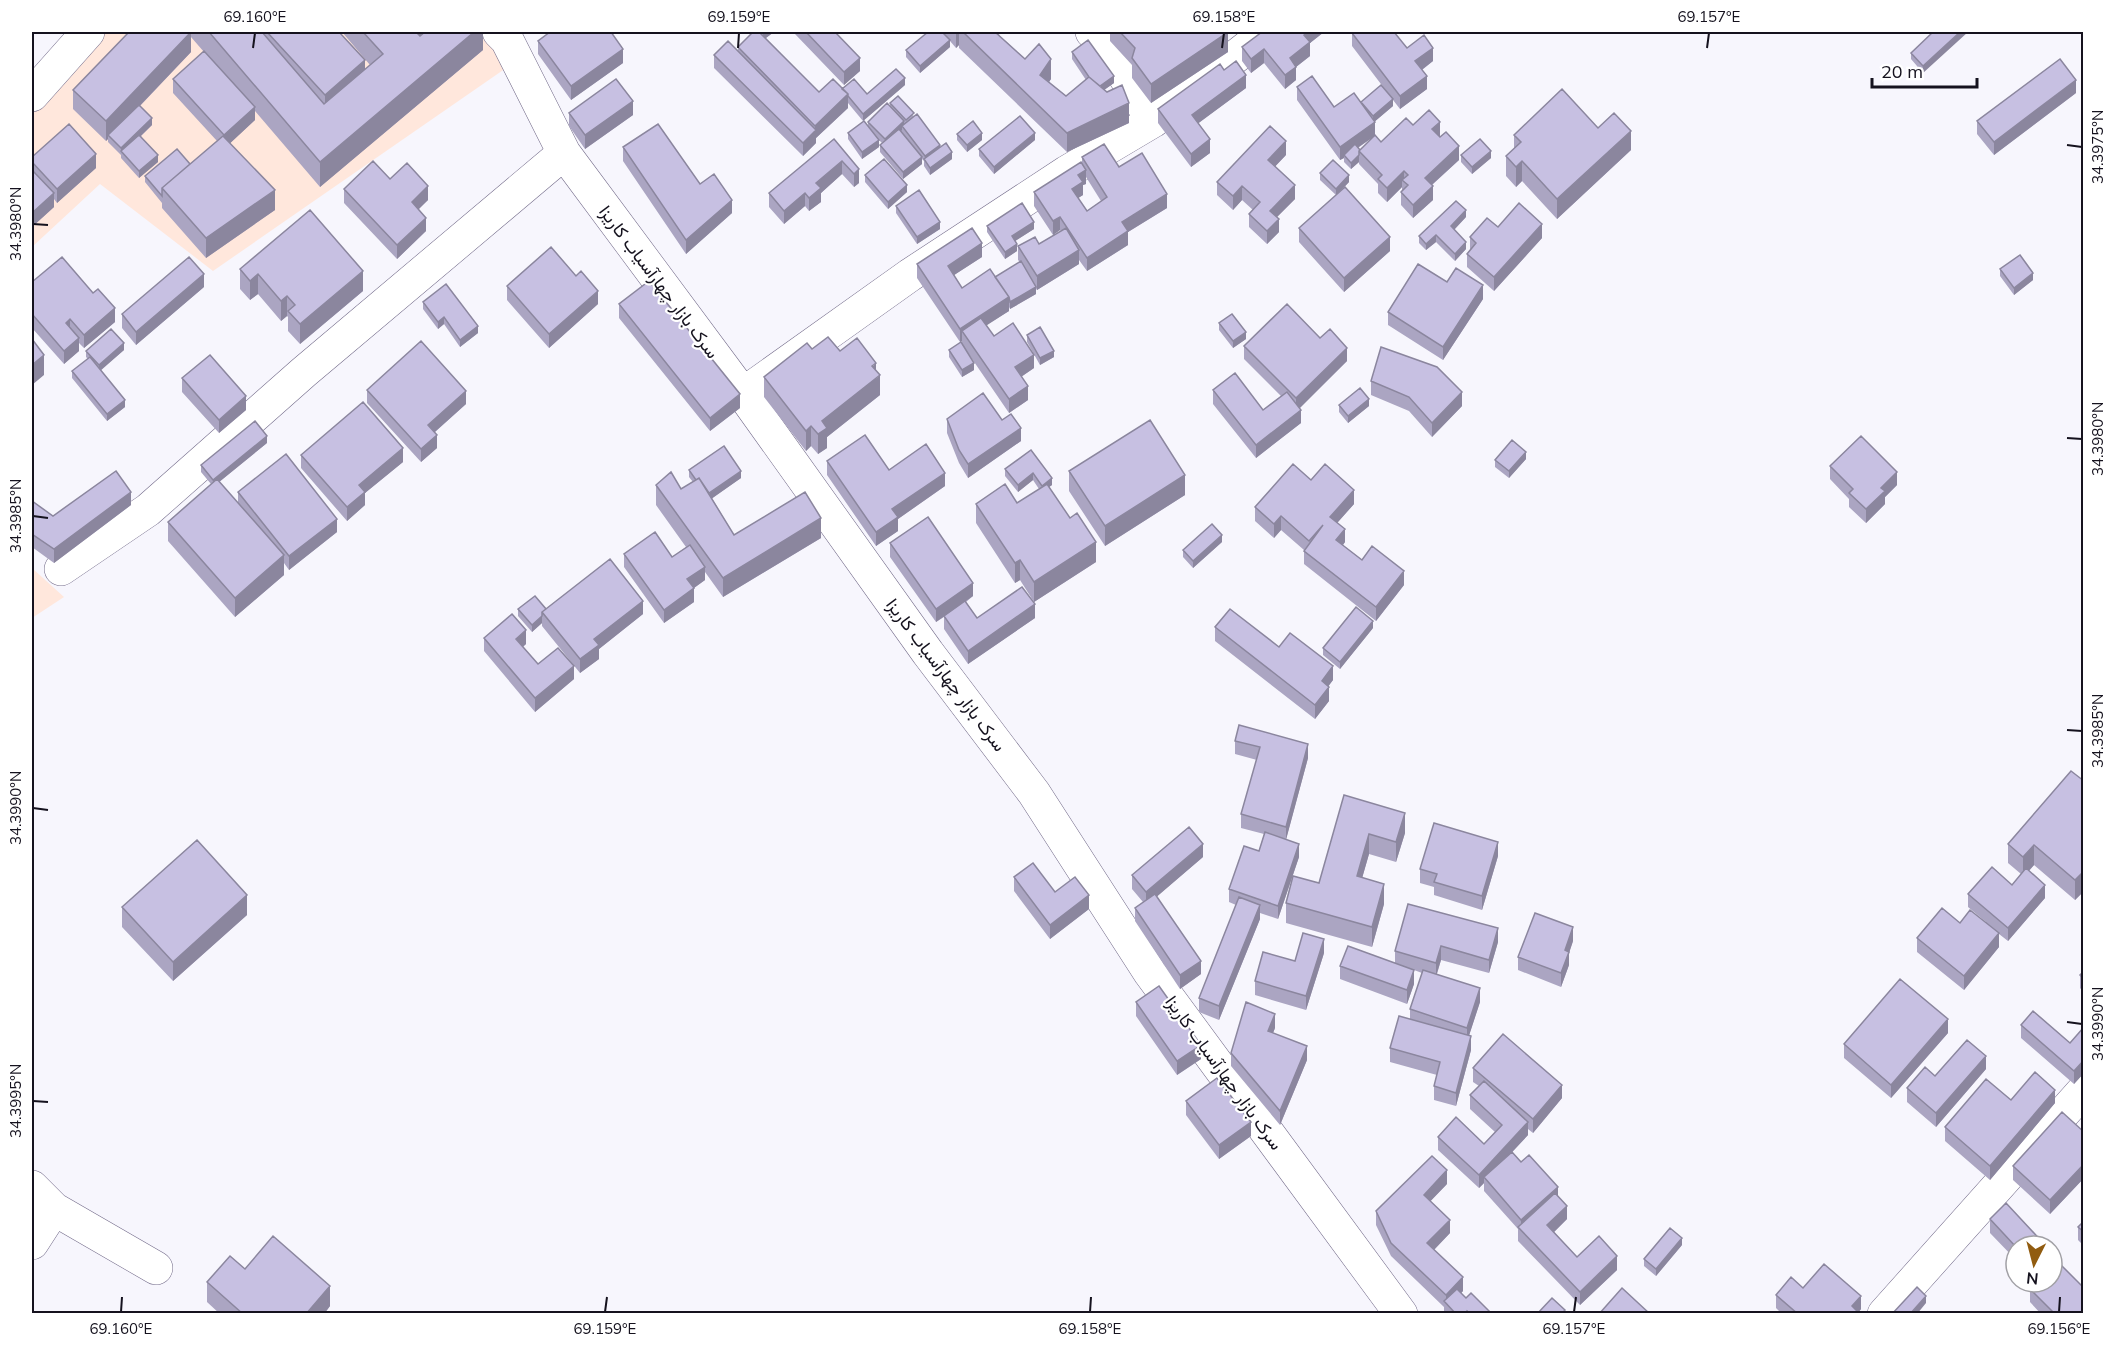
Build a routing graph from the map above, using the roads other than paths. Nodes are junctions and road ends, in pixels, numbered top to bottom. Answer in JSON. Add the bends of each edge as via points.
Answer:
{"nodes":[{"id":1,"x":88,"y":32,"type":"edge"},
{"id":2,"x":1092,"y":32,"type":"edge"},
{"id":3,"x":1267,"y":32,"type":"edge"},
{"id":4,"x":508,"y":34,"type":"edge"},
{"id":5,"x":1230,"y":43,"type":"edge"},
{"id":6,"x":32,"y":95,"type":"edge"},
{"id":7,"x":1153,"y":121,"type":"junction"},
{"id":8,"x":564,"y":153,"type":"junction"},
{"id":9,"x":743,"y":394,"type":"junction"},
{"id":10,"x":61,"y":569,"type":"dead end"},
{"id":11,"x":2084,"y":1090,"type":"edge"},
{"id":12,"x":43,"y":1198,"type":"edge"},
{"id":13,"x":32,"y":1243,"type":"edge"},
{"id":14,"x":156,"y":1268,"type":"dead end"},
{"id":15,"x":1401,"y":1314,"type":"edge"},
{"id":16,"x":1884,"y":1314,"type":"edge"}],
"edges":[{"from":1,"to":6,"type":"main road"},
{"from":2,"to":7,"type":"main road","via":[[1103,42]]},
{"from":3,"to":5,"type":"main road"},
{"from":4,"to":8,"type":"main road","name":"سرک بازار چهارآسیاب کاریزا"},
{"from":5,"to":7,"type":"main road"},
{"from":7,"to":9,"type":"main road","via":[[1066,172],[910,274]]},
{"from":8,"to":9,"type":"main road","name":"سرک بازار چهارآسیاب کاریزا"},
{"from":8,"to":10,"type":"main road","via":[[304,372],[148,510]]},
{"from":9,"to":15,"type":"main road","name":"سرک بازار چهارآسیاب کاریزا","via":[[928,654],[1034,793],[1150,973]]},
{"from":11,"to":16,"type":"main road"},
{"from":12,"to":13,"type":"main road"},
{"from":12,"to":14,"type":"main road"}]}
